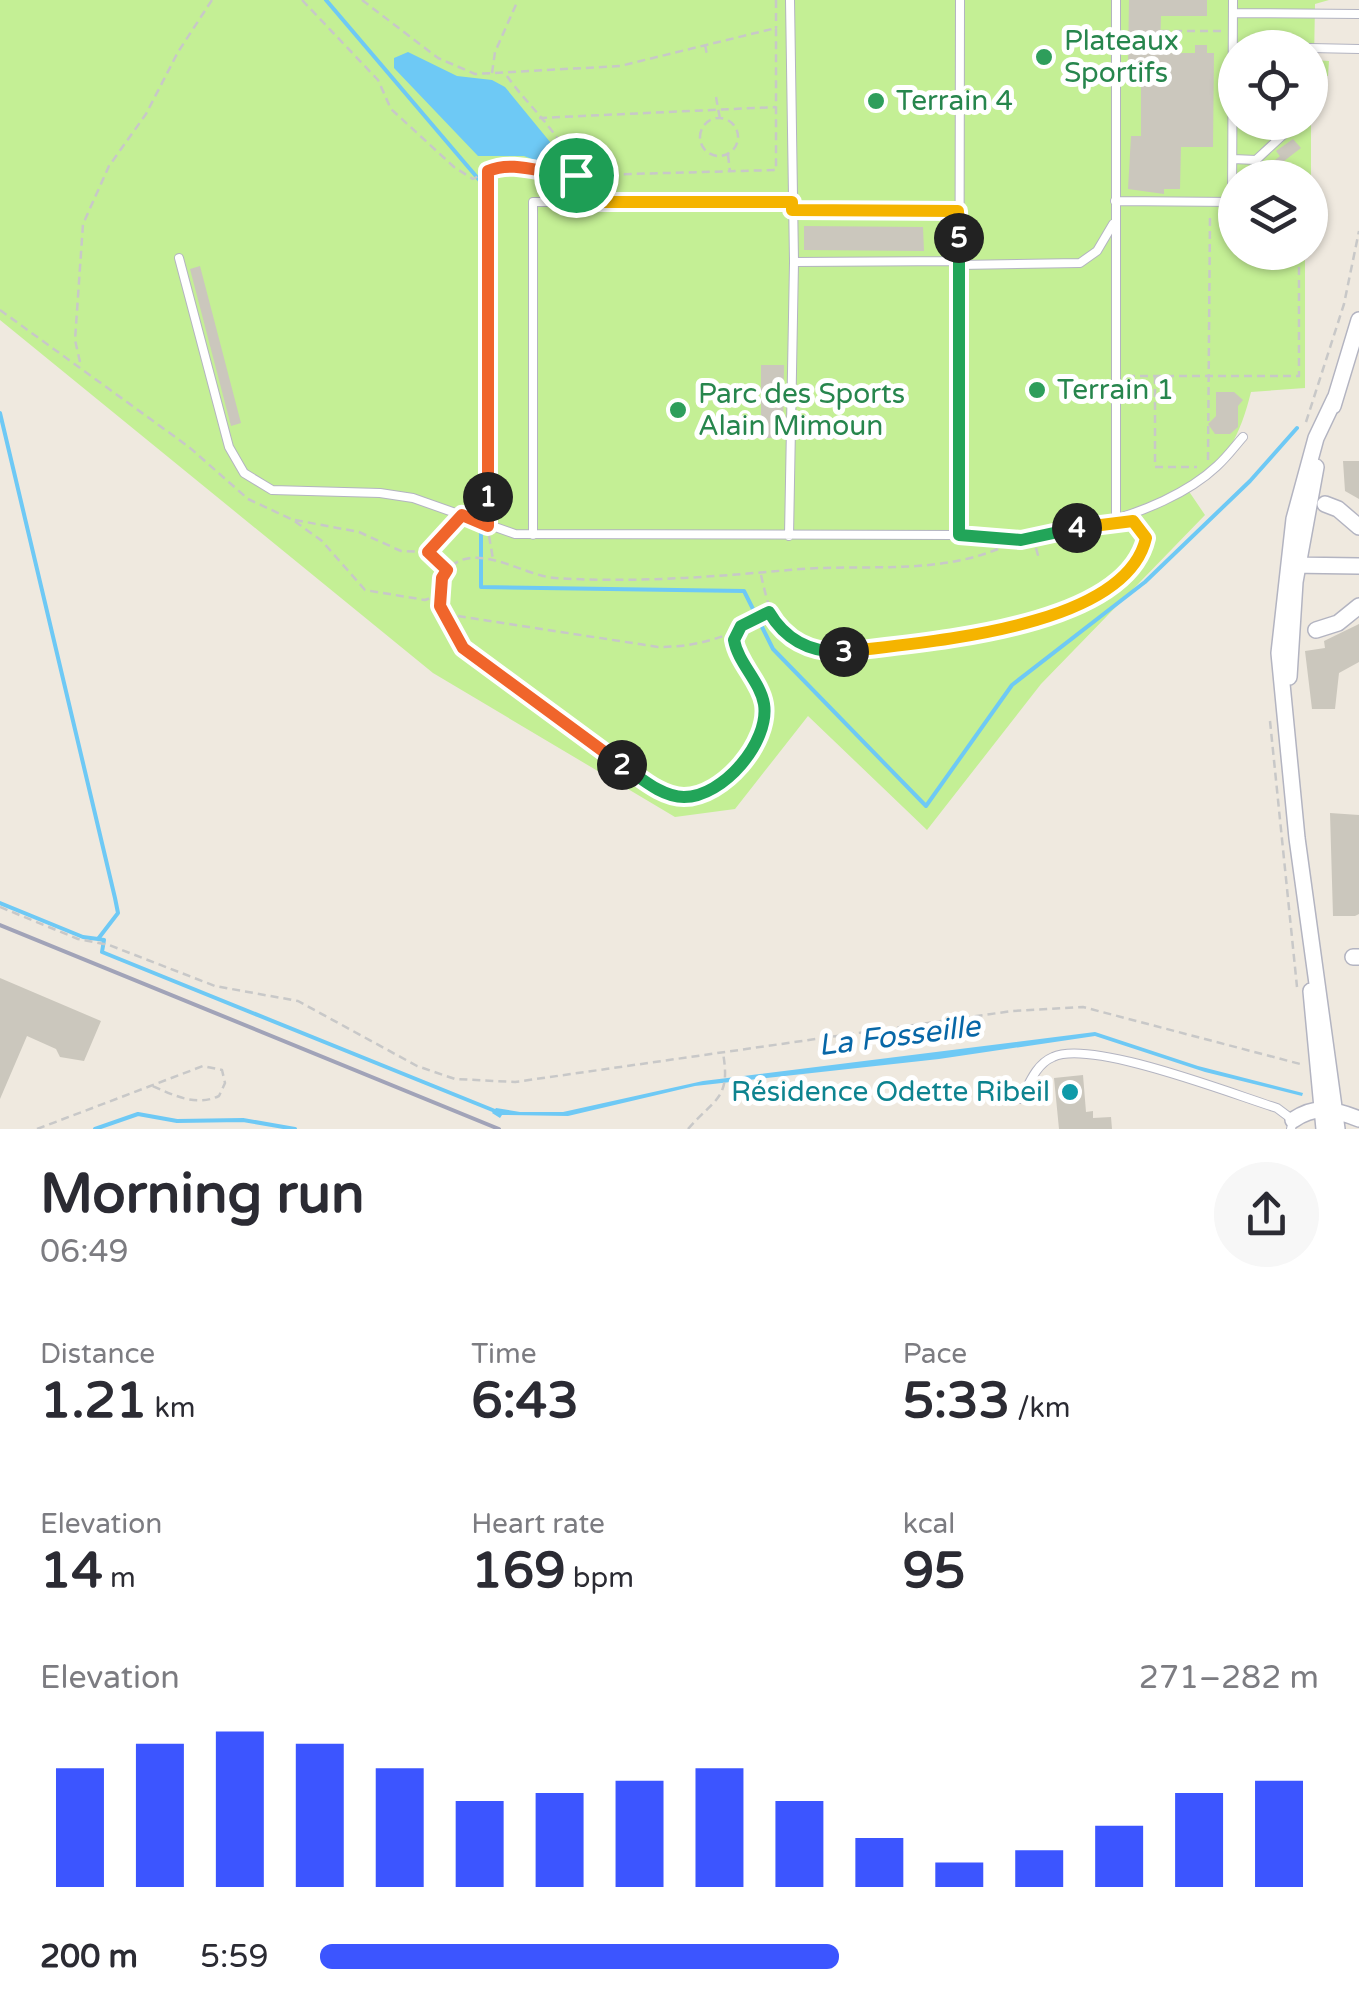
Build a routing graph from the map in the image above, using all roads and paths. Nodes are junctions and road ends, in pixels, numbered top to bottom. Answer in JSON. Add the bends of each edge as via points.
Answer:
{"nodes":[{"id":1,"x":212,"y":0,"type":"edge"},
{"id":2,"x":302,"y":0,"type":"edge"},
{"id":3,"x":362,"y":0,"type":"edge"},
{"id":4,"x":518,"y":0,"type":"edge"},
{"id":5,"x":776,"y":0,"type":"edge"},
{"id":6,"x":790,"y":0,"type":"edge"},
{"id":7,"x":960,"y":0,"type":"edge"},
{"id":8,"x":1116,"y":0,"type":"edge"},
{"id":9,"x":1234,"y":0,"type":"edge"},
{"id":10,"x":1295,"y":0,"type":"edge"},
{"id":11,"x":1234,"y":13,"type":"junction"},
{"id":12,"x":1294,"y":14,"type":"junction"},
{"id":13,"x":1359,"y":14,"type":"edge"},
{"id":14,"x":776,"y":28,"type":"junction"},
{"id":15,"x":1234,"y":30,"type":"edge"},
{"id":16,"x":1161,"y":31,"type":"dead end"},
{"id":17,"x":1218,"y":31,"type":"edge"},
{"id":18,"x":705,"y":44,"type":"junction"},
{"id":19,"x":1328,"y":49,"type":"edge"},
{"id":20,"x":1359,"y":50,"type":"edge"},
{"id":21,"x":707,"y":55,"type":"dead end"},
{"id":22,"x":492,"y":74,"type":"junction"},
{"id":23,"x":505,"y":74,"type":"junction"},
{"id":24,"x":716,"y":97,"type":"dead end"},
{"id":25,"x":776,"y":107,"type":"junction"},
{"id":26,"x":718,"y":110,"type":"junction"},
{"id":27,"x":538,"y":118,"type":"junction"},
{"id":28,"x":720,"y":119,"type":"junction"},
{"id":29,"x":1233,"y":140,"type":"edge"},
{"id":30,"x":1278,"y":140,"type":"edge"},
{"id":31,"x":727,"y":154,"type":"junction"},
{"id":32,"x":1233,"y":159,"type":"joint"},
{"id":33,"x":1256,"y":160,"type":"joint"},
{"id":34,"x":486,"y":172,"type":"junction"},
{"id":35,"x":730,"y":172,"type":"junction"},
{"id":36,"x":576,"y":175,"type":"junction"},
{"id":37,"x":1116,"y":201,"type":"junction"},
{"id":38,"x":575,"y":202,"type":"junction"},
{"id":39,"x":1210,"y":202,"type":"junction"},
{"id":40,"x":1218,"y":202,"type":"edge"},
{"id":41,"x":792,"y":206,"type":"junction"},
{"id":42,"x":958,"y":211,"type":"junction"},
{"id":43,"x":1116,"y":220,"type":"junction"},
{"id":44,"x":180,"y":258,"type":"dead end"},
{"id":45,"x":794,"y":262,"type":"junction"},
{"id":46,"x":959,"y":263,"type":"junction"},
{"id":47,"x":1299,"y":270,"type":"edge"},
{"id":48,"x":0,"y":310,"type":"edge"},
{"id":49,"x":1359,"y":320,"type":"edge"},
{"id":50,"x":81,"y":366,"type":"junction"},
{"id":51,"x":1116,"y":376,"type":"junction"},
{"id":52,"x":1156,"y":376,"type":"junction"},
{"id":53,"x":1209,"y":377,"type":"junction"},
{"id":54,"x":1243,"y":436,"type":"dead end"},
{"id":55,"x":1325,"y":504,"type":"dead end"},
{"id":56,"x":462,"y":515,"type":"junction"},
{"id":57,"x":293,"y":520,"type":"junction"},
{"id":58,"x":1116,"y":520,"type":"junction"},
{"id":59,"x":486,"y":525,"type":"junction"},
{"id":60,"x":1359,"y":528,"type":"edge"},
{"id":61,"x":533,"y":534,"type":"junction"},
{"id":62,"x":959,"y":535,"type":"junction"},
{"id":63,"x":789,"y":536,"type":"junction"},
{"id":64,"x":1033,"y":537,"type":"junction"},
{"id":65,"x":1021,"y":540,"type":"junction"},
{"id":66,"x":428,"y":552,"type":"junction"},
{"id":67,"x":493,"y":559,"type":"junction"},
{"id":68,"x":1039,"y":559,"type":"dead end"},
{"id":69,"x":1291,"y":565,"type":"junction"},
{"id":70,"x":1359,"y":566,"type":"edge"},
{"id":71,"x":447,"y":570,"type":"junction"},
{"id":72,"x":760,"y":574,"type":"junction"},
{"id":73,"x":439,"y":595,"type":"junction"},
{"id":74,"x":1359,"y":606,"type":"edge"},
{"id":75,"x":769,"y":612,"type":"junction"},
{"id":76,"x":444,"y":614,"type":"junction"},
{"id":77,"x":1316,"y":630,"type":"dead end"},
{"id":78,"x":736,"y":632,"type":"junction"},
{"id":79,"x":0,"y":907,"type":"edge"},
{"id":80,"x":723,"y":1053,"type":"junction"},
{"id":81,"x":1305,"y":1066,"type":"dead end"},
{"id":82,"x":150,"y":1085,"type":"junction"},
{"id":83,"x":1021,"y":1099,"type":"dead end"},
{"id":84,"x":1359,"y":1121,"type":"edge"},
{"id":85,"x":1330,"y":1122,"type":"edge"},
{"id":86,"x":1292,"y":1124,"type":"edge"},
{"id":87,"x":37,"y":1129,"type":"edge"},
{"id":88,"x":688,"y":1129,"type":"edge"}],
"edges":[{"from":1,"to":50,"type":"path","via":[[109,166],[83,224],[74,340]]},
{"from":2,"to":34,"type":"path","via":[[378,80],[391,109],[454,167],[473,178]]},
{"from":3,"to":22,"type":"path","via":[[438,58],[463,72]]},
{"from":4,"to":22,"type":"path"},
{"from":5,"to":14,"type":"path"},
{"from":6,"to":41,"type":"lane"},
{"from":7,"to":42,"type":"lane"},
{"from":8,"to":37,"type":"lane"},
{"from":9,"to":11,"type":"lane"},
{"from":10,"to":12,"type":"lane"},
{"from":11,"to":12,"type":"lane"},
{"from":11,"to":15,"type":"lane"},
{"from":12,"to":13,"type":"lane"},
{"from":14,"to":18,"type":"path"},
{"from":14,"to":25,"type":"path"},
{"from":16,"to":17,"type":"path"},
{"from":18,"to":21,"type":"path"},
{"from":18,"to":23,"type":"path","via":[[620,66]]},
{"from":19,"to":20,"type":"lane"},
{"from":22,"to":23,"type":"path"},
{"from":23,"to":27,"type":"path"},
{"from":24,"to":26,"type":"path"},
{"from":25,"to":26,"type":"path"},
{"from":25,"to":35,"type":"path","via":[[776,170]]},
{"from":26,"to":27,"type":"path"},
{"from":26,"to":28,"type":"path"},
{"from":27,"to":36,"type":"path"},
{"from":28,"to":31,"type":"path","via":[[730,119],[740,137]]},
{"from":28,"to":31,"type":"path","via":[[708,119],[699,137],[709,155]]},
{"from":29,"to":32,"type":"lane"},
{"from":30,"to":33,"type":"lane"},
{"from":31,"to":35,"type":"path"},
{"from":32,"to":33,"type":"lane"},
{"from":34,"to":36,"type":"path","via":[[510,164]]},
{"from":34,"to":59,"type":"path"},
{"from":35,"to":36,"type":"path"},
{"from":36,"to":38,"type":"path"},
{"from":37,"to":39,"type":"lane"},
{"from":37,"to":43,"type":"lane"},
{"from":38,"to":41,"type":"lane"},
{"from":38,"to":61,"type":"lane","via":[[534,202]]},
{"from":39,"to":40,"type":"lane"},
{"from":39,"to":53,"type":"path"},
{"from":41,"to":42,"type":"lane"},
{"from":41,"to":45,"type":"lane"},
{"from":42,"to":46,"type":"lane"},
{"from":43,"to":46,"type":"lane","via":[[1080,264]]},
{"from":43,"to":51,"type":"lane"},
{"from":44,"to":56,"type":"lane","via":[[228,447],[244,473],[272,490],[380,493]]},
{"from":45,"to":46,"type":"lane"},
{"from":45,"to":63,"type":"lane"},
{"from":46,"to":62,"type":"lane"},
{"from":47,"to":53,"type":"path","via":[[1299,376]]},
{"from":48,"to":50,"type":"path"},
{"from":49,"to":69,"type":"street","via":[[1302,482]]},
{"from":50,"to":57,"type":"path","via":[[248,499]]},
{"from":51,"to":52,"type":"path"},
{"from":51,"to":58,"type":"lane"},
{"from":52,"to":53,"type":"path"},
{"from":52,"to":53,"type":"path","via":[[1155,467],[1208,468]]},
{"from":54,"to":58,"type":"lane","via":[[1216,468],[1189,486]]},
{"from":55,"to":60,"type":"street"},
{"from":56,"to":59,"type":"lane"},
{"from":56,"to":66,"type":"path"},
{"from":57,"to":66,"type":"path","via":[[359,532],[400,551]]},
{"from":57,"to":73,"type":"path","via":[[322,540],[365,590],[425,600]]},
{"from":58,"to":64,"type":"lane"},
{"from":58,"to":75,"type":"path","via":[[1142,528],[1143,550],[1107,588],[1050,618],[840,653],[807,648]]},
{"from":59,"to":61,"type":"lane"},
{"from":59,"to":67,"type":"path"},
{"from":61,"to":63,"type":"lane"},
{"from":62,"to":63,"type":"lane"},
{"from":62,"to":65,"type":"lane"},
{"from":64,"to":65,"type":"lane"},
{"from":64,"to":68,"type":"path"},
{"from":65,"to":72,"type":"path","via":[[949,565]]},
{"from":66,"to":71,"type":"path"},
{"from":67,"to":71,"type":"path"},
{"from":67,"to":72,"type":"path","via":[[551,578]]},
{"from":69,"to":70,"type":"street"},
{"from":69,"to":85,"type":"street","via":[[1279,653]]},
{"from":71,"to":73,"type":"path"},
{"from":72,"to":75,"type":"path"},
{"from":73,"to":76,"type":"path"},
{"from":74,"to":77,"type":"street"},
{"from":75,"to":78,"type":"path"},
{"from":76,"to":78,"type":"path","via":[[658,647],[687,647]]},
{"from":76,"to":78,"type":"path","via":[[463,648],[525,696],[667,795],[683,797],[699,795],[727,776],[764,728],[760,693],[736,648]]},
{"from":79,"to":80,"type":"path","via":[[215,986],[298,1000],[417,1066],[455,1079],[516,1082]]},
{"from":80,"to":81,"type":"path","via":[[1012,1011],[1084,1007]]},
{"from":80,"to":88,"type":"path","via":[[728,1080],[717,1105]]},
{"from":82,"to":82,"type":"path","via":[[203,1066],[222,1070],[225,1082],[219,1096],[206,1102]]},
{"from":82,"to":87,"type":"path"},
{"from":83,"to":86,"type":"lane","via":[[1038,1068],[1054,1056],[1094,1052],[1277,1108]]},
{"from":84,"to":85,"type":"street"},
{"from":85,"to":86,"type":"street"}]}
